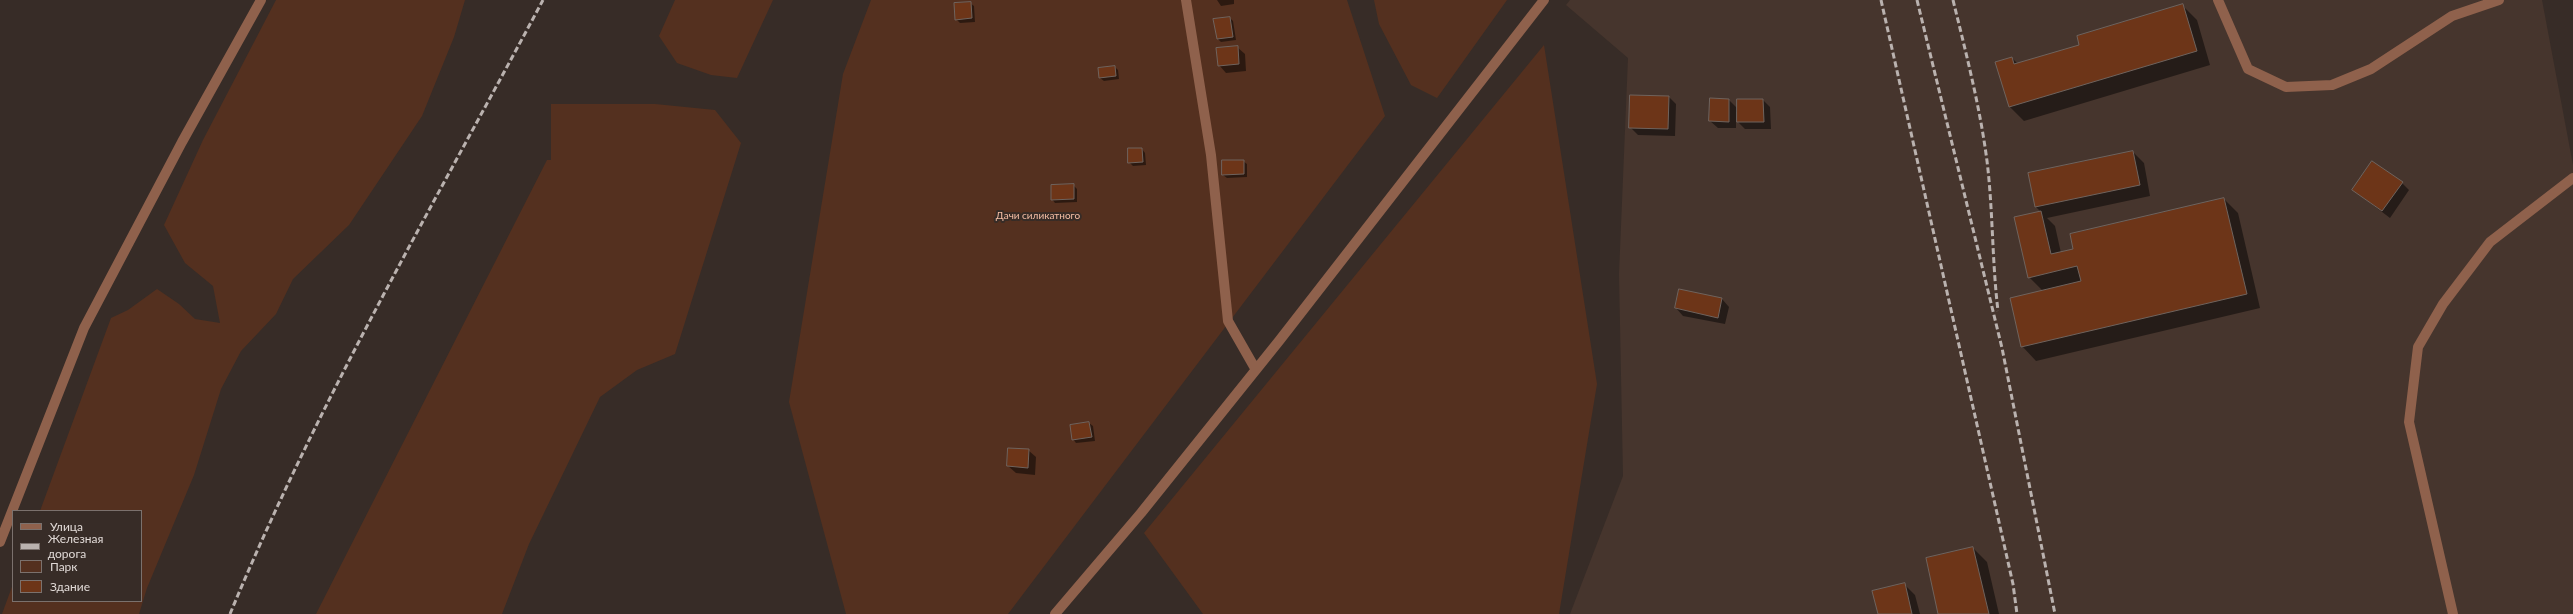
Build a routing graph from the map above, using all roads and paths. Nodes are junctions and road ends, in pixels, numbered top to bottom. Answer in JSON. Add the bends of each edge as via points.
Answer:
{"nodes":[{"id":1,"x":261,"y":0,"type":"edge"},
{"id":2,"x":1186,"y":0,"type":"edge"},
{"id":3,"x":1544,"y":0,"type":"edge"},
{"id":4,"x":2218,"y":0,"type":"edge"},
{"id":5,"x":2499,"y":0,"type":"edge"},
{"id":6,"x":2573,"y":178,"type":"edge"},
{"id":7,"x":1256,"y":370,"type":"junction"},
{"id":8,"x":13,"y":510,"type":"edge"},
{"id":9,"x":12,"y":511,"type":"edge"},
{"id":10,"x":0,"y":542,"type":"edge"},
{"id":11,"x":1056,"y":614,"type":"edge"},
{"id":12,"x":2453,"y":614,"type":"edge"}],
"edges":[{"from":1,"to":8,"type":"street","via":[[182,142],[84,328]]},
{"from":2,"to":7,"type":"street","via":[[1211,155],[1228,321]]},
{"from":3,"to":7,"type":"street"},
{"from":4,"to":5,"type":"street","via":[[2248,69],[2286,87],[2332,85],[2371,69],[2452,16]]},
{"from":6,"to":12,"type":"street","via":[[2490,242],[2443,304],[2418,347],[2409,422]]},
{"from":7,"to":11,"type":"street"},
{"from":9,"to":10,"type":"street"}]}
